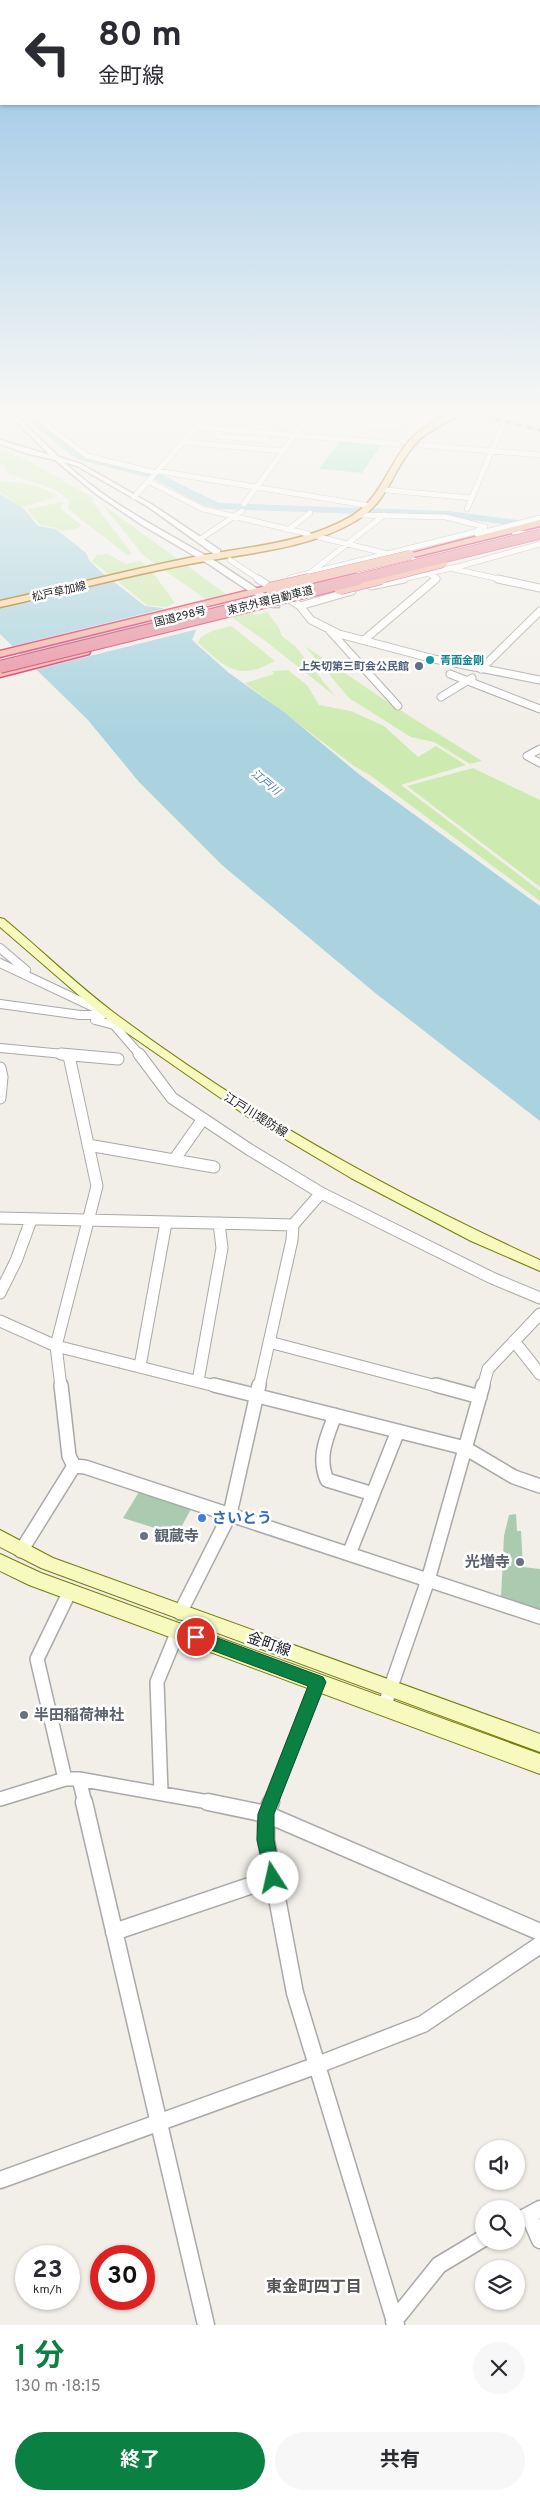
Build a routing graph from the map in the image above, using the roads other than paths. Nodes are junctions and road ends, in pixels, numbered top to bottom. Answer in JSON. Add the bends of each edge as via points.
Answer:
{"nodes":[{"id":1,"x":139,"y":520,"type":"edge"},
{"id":2,"x":170,"y":520,"type":"edge"},
{"id":3,"x":230,"y":520,"type":"edge"},
{"id":4,"x":249,"y":520,"type":"edge"},
{"id":5,"x":300,"y":520,"type":"edge"},
{"id":6,"x":348,"y":520,"type":"edge"},
{"id":7,"x":378,"y":520,"type":"edge"},
{"id":8,"x":466,"y":520,"type":"edge"},
{"id":9,"x":527,"y":524,"type":"edge"},
{"id":10,"x":482,"y":527,"type":"junction"},
{"id":11,"x":494,"y":528,"type":"dead end"},
{"id":12,"x":288,"y":530,"type":"junction"},
{"id":13,"x":308,"y":534,"type":"dead end"},
{"id":14,"x":540,"y":536,"type":"edge"},
{"id":15,"x":319,"y":537,"type":"dead end"},
{"id":16,"x":199,"y":540,"type":"junction"},
{"id":17,"x":347,"y":544,"type":"junction"},
{"id":18,"x":540,"y":545,"type":"edge"},
{"id":19,"x":398,"y":551,"type":"junction"},
{"id":20,"x":217,"y":552,"type":"dead end"},
{"id":21,"x":388,"y":554,"type":"junction"},
{"id":22,"x":204,"y":558,"type":"junction"},
{"id":23,"x":230,"y":560,"type":"dead end"},
{"id":24,"x":446,"y":566,"type":"junction"},
{"id":25,"x":427,"y":573,"type":"junction"},
{"id":26,"x":309,"y":574,"type":"junction"},
{"id":27,"x":268,"y":586,"type":"junction"},
{"id":28,"x":540,"y":588,"type":"edge"},
{"id":29,"x":256,"y":592,"type":"junction"},
{"id":30,"x":0,"y":604,"type":"edge"},
{"id":31,"x":276,"y":605,"type":"junction"},
{"id":32,"x":300,"y":606,"type":"junction"},
{"id":33,"x":540,"y":611,"type":"edge"},
{"id":34,"x":328,"y":629,"type":"junction"},
{"id":35,"x":364,"y":640,"type":"junction"},
{"id":36,"x":0,"y":654,"type":"edge"},
{"id":37,"x":0,"y":662,"type":"edge"},
{"id":38,"x":0,"y":667,"type":"edge"},
{"id":39,"x":483,"y":669,"type":"junction"},
{"id":40,"x":0,"y":674,"type":"edge"},
{"id":41,"x":450,"y":674,"type":"dead end"},
{"id":42,"x":470,"y":680,"type":"junction"},
{"id":43,"x":540,"y":680,"type":"edge"},
{"id":44,"x":441,"y":697,"type":"dead end"},
{"id":45,"x":398,"y":706,"type":"dead end"},
{"id":46,"x":540,"y":709,"type":"edge"},
{"id":47,"x":540,"y":749,"type":"edge"},
{"id":48,"x":540,"y":763,"type":"edge"},
{"id":49,"x":0,"y":922,"type":"edge"},
{"id":50,"x":0,"y":948,"type":"edge"},
{"id":51,"x":0,"y":963,"type":"edge"},
{"id":52,"x":44,"y":985,"type":"junction"},
{"id":53,"x":73,"y":1000,"type":"junction"},
{"id":54,"x":0,"y":1004,"type":"edge"},
{"id":55,"x":60,"y":1012,"type":"junction"},
{"id":56,"x":108,"y":1014,"type":"junction"},
{"id":57,"x":95,"y":1020,"type":"dead end"},
{"id":58,"x":0,"y":1048,"type":"edge"},
{"id":59,"x":69,"y":1056,"type":"junction"},
{"id":60,"x":118,"y":1059,"type":"dead end"},
{"id":61,"x":0,"y":1068,"type":"edge"},
{"id":62,"x":0,"y":1098,"type":"edge"},
{"id":63,"x":203,"y":1119,"type":"junction"},
{"id":64,"x":88,"y":1145,"type":"junction"},
{"id":65,"x":174,"y":1160,"type":"junction"},
{"id":66,"x":214,"y":1167,"type":"dead end"},
{"id":67,"x":321,"y":1193,"type":"junction"},
{"id":68,"x":0,"y":1218,"type":"edge"},
{"id":69,"x":31,"y":1220,"type":"junction"},
{"id":70,"x":89,"y":1221,"type":"junction"},
{"id":71,"x":166,"y":1223,"type":"junction"},
{"id":72,"x":219,"y":1224,"type":"junction"},
{"id":73,"x":293,"y":1225,"type":"junction"},
{"id":74,"x":540,"y":1266,"type":"edge"},
{"id":75,"x":0,"y":1293,"type":"edge"},
{"id":76,"x":540,"y":1298,"type":"edge"},
{"id":77,"x":540,"y":1314,"type":"edge"},
{"id":78,"x":0,"y":1321,"type":"edge"},
{"id":79,"x":514,"y":1341,"type":"junction"},
{"id":80,"x":269,"y":1342,"type":"junction"},
{"id":81,"x":56,"y":1346,"type":"junction"},
{"id":82,"x":140,"y":1366,"type":"junction"},
{"id":83,"x":540,"y":1374,"type":"edge"},
{"id":84,"x":198,"y":1381,"type":"junction"},
{"id":85,"x":257,"y":1396,"type":"junction"},
{"id":86,"x":480,"y":1397,"type":"junction"},
{"id":87,"x":335,"y":1416,"type":"junction"},
{"id":88,"x":398,"y":1431,"type":"junction"},
{"id":89,"x":466,"y":1448,"type":"junction"},
{"id":90,"x":74,"y":1466,"type":"junction"},
{"id":91,"x":540,"y":1486,"type":"edge"},
{"id":92,"x":373,"y":1494,"type":"junction"},
{"id":93,"x":230,"y":1514,"type":"junction"},
{"id":94,"x":0,"y":1538,"type":"edge"},
{"id":95,"x":22,"y":1551,"type":"junction"},
{"id":96,"x":349,"y":1554,"type":"junction"},
{"id":97,"x":0,"y":1562,"type":"edge"},
{"id":98,"x":428,"y":1580,"type":"junction"},
{"id":99,"x":70,"y":1592,"type":"junction"},
{"id":100,"x":540,"y":1616,"type":"edge"},
{"id":101,"x":179,"y":1622,"type":"junction"},
{"id":102,"x":318,"y":1682,"type":"junction"},
{"id":103,"x":391,"y":1687,"type":"junction"},
{"id":104,"x":384,"y":1707,"type":"junction"},
{"id":105,"x":540,"y":1743,"type":"edge"},
{"id":106,"x":540,"y":1764,"type":"edge"},
{"id":107,"x":72,"y":1779,"type":"junction"},
{"id":108,"x":161,"y":1792,"type":"junction"},
{"id":109,"x":0,"y":1799,"type":"edge"},
{"id":110,"x":266,"y":1814,"type":"junction"},
{"id":111,"x":273,"y":1878,"type":"junction"},
{"id":112,"x":114,"y":1932,"type":"junction"},
{"id":113,"x":540,"y":1932,"type":"edge"},
{"id":114,"x":540,"y":1945,"type":"edge"},
{"id":115,"x":316,"y":2066,"type":"junction"},
{"id":116,"x":158,"y":2122,"type":"junction"},
{"id":117,"x":0,"y":2180,"type":"edge"},
{"id":118,"x":528,"y":2215,"type":"edge"},
{"id":119,"x":540,"y":2240,"type":"edge"},
{"id":120,"x":475,"y":2243,"type":"edge"},
{"id":121,"x":395,"y":2324,"type":"edge"},
{"id":122,"x":206,"y":2325,"type":"edge"}],
"edges":[{"from":1,"to":22,"type":"street"},
{"from":2,"to":16,"type":"street"},
{"from":3,"to":16,"type":"street"},
{"from":4,"to":12,"type":"street"},
{"from":5,"to":12,"type":"street"},
{"from":6,"to":22,"type":"main road","name":"松戸草加線","via":[[304,540]]},
{"from":7,"to":17,"type":"street"},
{"from":8,"to":10,"type":"street"},
{"from":9,"to":14,"type":"street"},
{"from":9,"to":19,"type":"street"},
{"from":9,"to":27,"type":"highway","name":"国道298号","bridge":true,"via":[[410,555]]},
{"from":9,"to":37,"type":"highway","name":"東京外環自動車道"},
{"from":10,"to":11,"type":"street"},
{"from":10,"to":19,"type":"street","via":[[475,532]]},
{"from":12,"to":13,"type":"street"},
{"from":14,"to":24,"type":"highway","name":"国道298号"},
{"from":14,"to":38,"type":"highway","name":"東京外環自動車道","bridge":true},
{"from":15,"to":17,"type":"street"},
{"from":16,"to":20,"type":"street"},
{"from":17,"to":21,"type":"street"},
{"from":17,"to":26,"type":"street"},
{"from":18,"to":24,"type":"street"},
{"from":19,"to":21,"type":"street"},
{"from":21,"to":24,"type":"street"},
{"from":21,"to":26,"type":"street"},
{"from":22,"to":29,"type":"street"},
{"from":22,"to":30,"type":"main road","name":"松戸草加線"},
{"from":23,"to":27,"type":"street"},
{"from":24,"to":25,"type":"street"},
{"from":24,"to":28,"type":"street"},
{"from":24,"to":31,"type":"highway","name":"国道298号","bridge":true},
{"from":25,"to":32,"type":"street"},
{"from":25,"to":35,"type":"street","via":[[437,578]]},
{"from":26,"to":27,"type":"street"},
{"from":27,"to":29,"type":"highway","name":"国道298号"},
{"from":27,"to":32,"type":"street"},
{"from":29,"to":31,"type":"street"},
{"from":29,"to":36,"type":"highway","name":"国道298号"},
{"from":31,"to":40,"type":"highway","name":"国道298号"},
{"from":32,"to":34,"type":"street","via":[[312,620]]},
{"from":33,"to":39,"type":"street"},
{"from":34,"to":35,"type":"street"},
{"from":34,"to":45,"type":"street"},
{"from":35,"to":39,"type":"street"},
{"from":39,"to":42,"type":"street"},
{"from":39,"to":43,"type":"street"},
{"from":41,"to":42,"type":"street"},
{"from":42,"to":44,"type":"street"},
{"from":42,"to":46,"type":"street"},
{"from":47,"to":48,"type":"street","via":[[527,756]]},
{"from":49,"to":56,"type":"main road","name":"江戸川堤防線"},
{"from":50,"to":52,"type":"street"},
{"from":51,"to":52,"type":"street"},
{"from":52,"to":53,"type":"street"},
{"from":53,"to":55,"type":"street"},
{"from":53,"to":56,"type":"street"},
{"from":54,"to":55,"type":"street"},
{"from":55,"to":56,"type":"street","via":[[90,1016]]},
{"from":56,"to":74,"type":"main road","name":"江戸川堤防線","via":[[208,1085],[311,1149],[476,1237]]},
{"from":57,"to":63,"type":"street","via":[[105,1020],[114,1025],[152,1068],[172,1098]]},
{"from":58,"to":59,"type":"street"},
{"from":59,"to":60,"type":"street"},
{"from":59,"to":64,"type":"street"},
{"from":61,"to":62,"type":"street"},
{"from":63,"to":65,"type":"street"},
{"from":63,"to":67,"type":"street"},
{"from":64,"to":65,"type":"street"},
{"from":64,"to":70,"type":"street","via":[[97,1186]]},
{"from":65,"to":66,"type":"street"},
{"from":67,"to":73,"type":"street"},
{"from":67,"to":76,"type":"street","via":[[492,1278]]},
{"from":68,"to":69,"type":"street"},
{"from":69,"to":70,"type":"street"},
{"from":69,"to":75,"type":"street"},
{"from":70,"to":71,"type":"street"},
{"from":70,"to":81,"type":"street"},
{"from":71,"to":72,"type":"street"},
{"from":71,"to":82,"type":"street"},
{"from":72,"to":73,"type":"street"},
{"from":72,"to":84,"type":"street","via":[[222,1248]]},
{"from":73,"to":80,"type":"street"},
{"from":77,"to":79,"type":"street"},
{"from":78,"to":81,"type":"street"},
{"from":79,"to":83,"type":"street"},
{"from":79,"to":86,"type":"street","via":[[488,1369]]},
{"from":80,"to":85,"type":"street"},
{"from":80,"to":86,"type":"street"},
{"from":81,"to":82,"type":"street"},
{"from":81,"to":90,"type":"street","via":[[69,1456]]},
{"from":82,"to":84,"type":"street"},
{"from":84,"to":85,"type":"street"},
{"from":85,"to":87,"type":"street"},
{"from":85,"to":93,"type":"street"},
{"from":86,"to":89,"type":"street"},
{"from":87,"to":88,"type":"street"},
{"from":87,"to":92,"type":"street","via":[[321,1458],[323,1473],[327,1480]]},
{"from":88,"to":89,"type":"street"},
{"from":88,"to":92,"type":"street"},
{"from":89,"to":91,"type":"street","via":[[514,1477]]},
{"from":89,"to":98,"type":"street"},
{"from":90,"to":93,"type":"street"},
{"from":90,"to":95,"type":"street"},
{"from":92,"to":96,"type":"street"},
{"from":93,"to":96,"type":"street"},
{"from":93,"to":101,"type":"street"},
{"from":94,"to":95,"type":"main road","name":"金町線"},
{"from":95,"to":101,"type":"main road","name":"金町線"},
{"from":96,"to":98,"type":"street"},
{"from":97,"to":99,"type":"main road","name":"金町線"},
{"from":98,"to":100,"type":"street"},
{"from":98,"to":103,"type":"street"},
{"from":99,"to":101,"type":"main road","name":"金町線"},
{"from":99,"to":107,"type":"street","via":[[37,1659]]},
{"from":101,"to":102,"type":"main road","name":"金町線"},
{"from":101,"to":103,"type":"main road","name":"金町線"},
{"from":101,"to":108,"type":"street","via":[[157,1682]]},
{"from":102,"to":104,"type":"main road","name":"金町線"},
{"from":102,"to":110,"type":"street"},
{"from":103,"to":104,"type":"street"},
{"from":103,"to":105,"type":"main road","name":"金町線"},
{"from":104,"to":106,"type":"main road","name":"金町線"},
{"from":107,"to":108,"type":"street"},
{"from":107,"to":109,"type":"street"},
{"from":107,"to":112,"type":"street"},
{"from":108,"to":110,"type":"street"},
{"from":110,"to":111,"type":"street","via":[[266,1840]]},
{"from":110,"to":113,"type":"street"},
{"from":111,"to":112,"type":"street"},
{"from":111,"to":115,"type":"street","via":[[295,1993]]},
{"from":112,"to":116,"type":"street"},
{"from":114,"to":115,"type":"street","via":[[423,2024]]},
{"from":115,"to":116,"type":"street"},
{"from":115,"to":121,"type":"street"},
{"from":116,"to":117,"type":"street"},
{"from":116,"to":122,"type":"street"},
{"from":118,"to":119,"type":"street"},
{"from":120,"to":121,"type":"street","via":[[439,2265]]}]}
